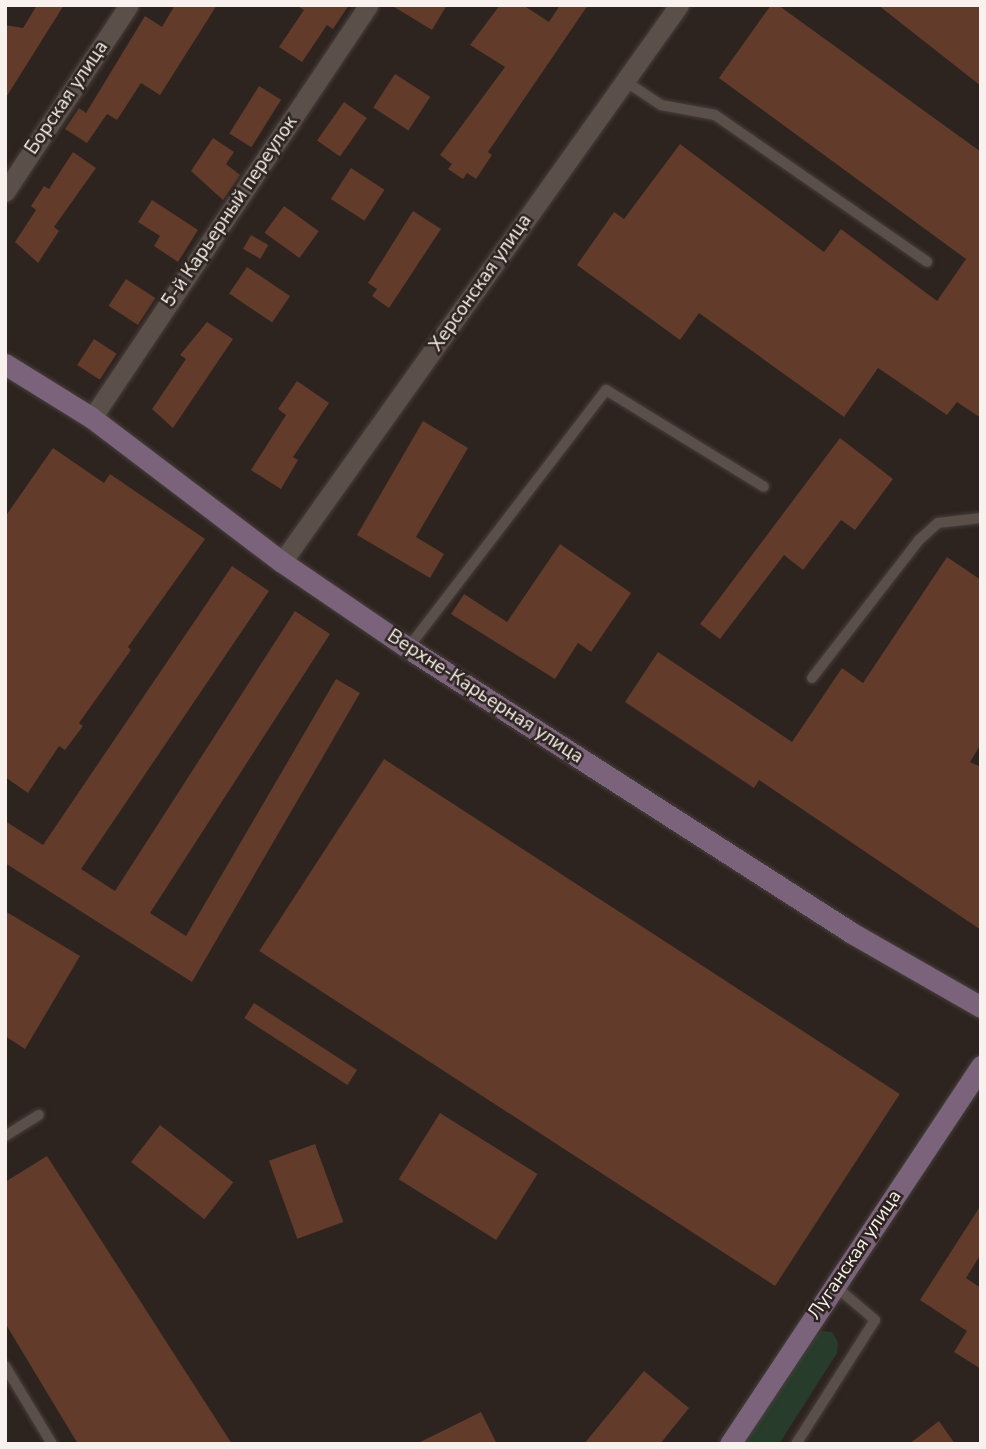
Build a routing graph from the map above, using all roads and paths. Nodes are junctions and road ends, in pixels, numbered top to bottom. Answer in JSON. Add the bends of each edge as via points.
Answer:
{"nodes":[{"id":1,"x":129,"y":5,"type":"edge"},
{"id":2,"x":368,"y":5,"type":"edge"},
{"id":3,"x":679,"y":5,"type":"edge"},
{"id":4,"x":625,"y":81,"type":"junction"},
{"id":5,"x":5,"y":192,"type":"edge"},
{"id":6,"x":927,"y":262,"type":"dead end"},
{"id":7,"x":5,"y":364,"type":"edge"},
{"id":8,"x":92,"y":418,"type":"junction"},
{"id":9,"x":764,"y":487,"type":"dead end"},
{"id":10,"x":981,"y":518,"type":"edge"},
{"id":11,"x":282,"y":562,"type":"junction"},
{"id":12,"x":408,"y":648,"type":"junction"},
{"id":13,"x":812,"y":678,"type":"dead end"},
{"id":14,"x":981,"y":1007,"type":"edge"},
{"id":15,"x":981,"y":1066,"type":"edge"},
{"id":16,"x":39,"y":1115,"type":"dead end"},
{"id":17,"x":5,"y":1136,"type":"edge"},
{"id":18,"x":834,"y":1285,"type":"junction"},
{"id":19,"x":5,"y":1366,"type":"edge"},
{"id":20,"x":52,"y":1444,"type":"edge"},
{"id":21,"x":730,"y":1444,"type":"edge"},
{"id":22,"x":796,"y":1444,"type":"edge"}],
"edges":[{"from":1,"to":5,"type":"street","name":"Борская улица"},
{"from":2,"to":8,"type":"street","name":"5-й Карьерный переулок"},
{"from":3,"to":4,"type":"street","name":"Херсонская улица"},
{"from":4,"to":6,"type":"lane","via":[[661,105],[715,115]]},
{"from":4,"to":11,"type":"street","name":"Херсонская улица"},
{"from":7,"to":8,"type":"street","name":"Верхне-Карьерная улица"},
{"from":8,"to":11,"type":"street","name":"Верхне-Карьерная улица"},
{"from":9,"to":12,"type":"lane","via":[[606,390]]},
{"from":10,"to":13,"type":"lane","via":[[937,523],[919,540]]},
{"from":11,"to":12,"type":"street","name":"Верхне-Карьерная улица"},
{"from":12,"to":14,"type":"street","name":"Верхне-Карьерная улица","via":[[852,933]]},
{"from":15,"to":18,"type":"street","name":"Луганская улица"},
{"from":16,"to":17,"type":"lane"},
{"from":18,"to":21,"type":"street","name":"Луганская улица"},
{"from":18,"to":22,"type":"lane","via":[[875,1320]]},
{"from":19,"to":20,"type":"lane"}]}
